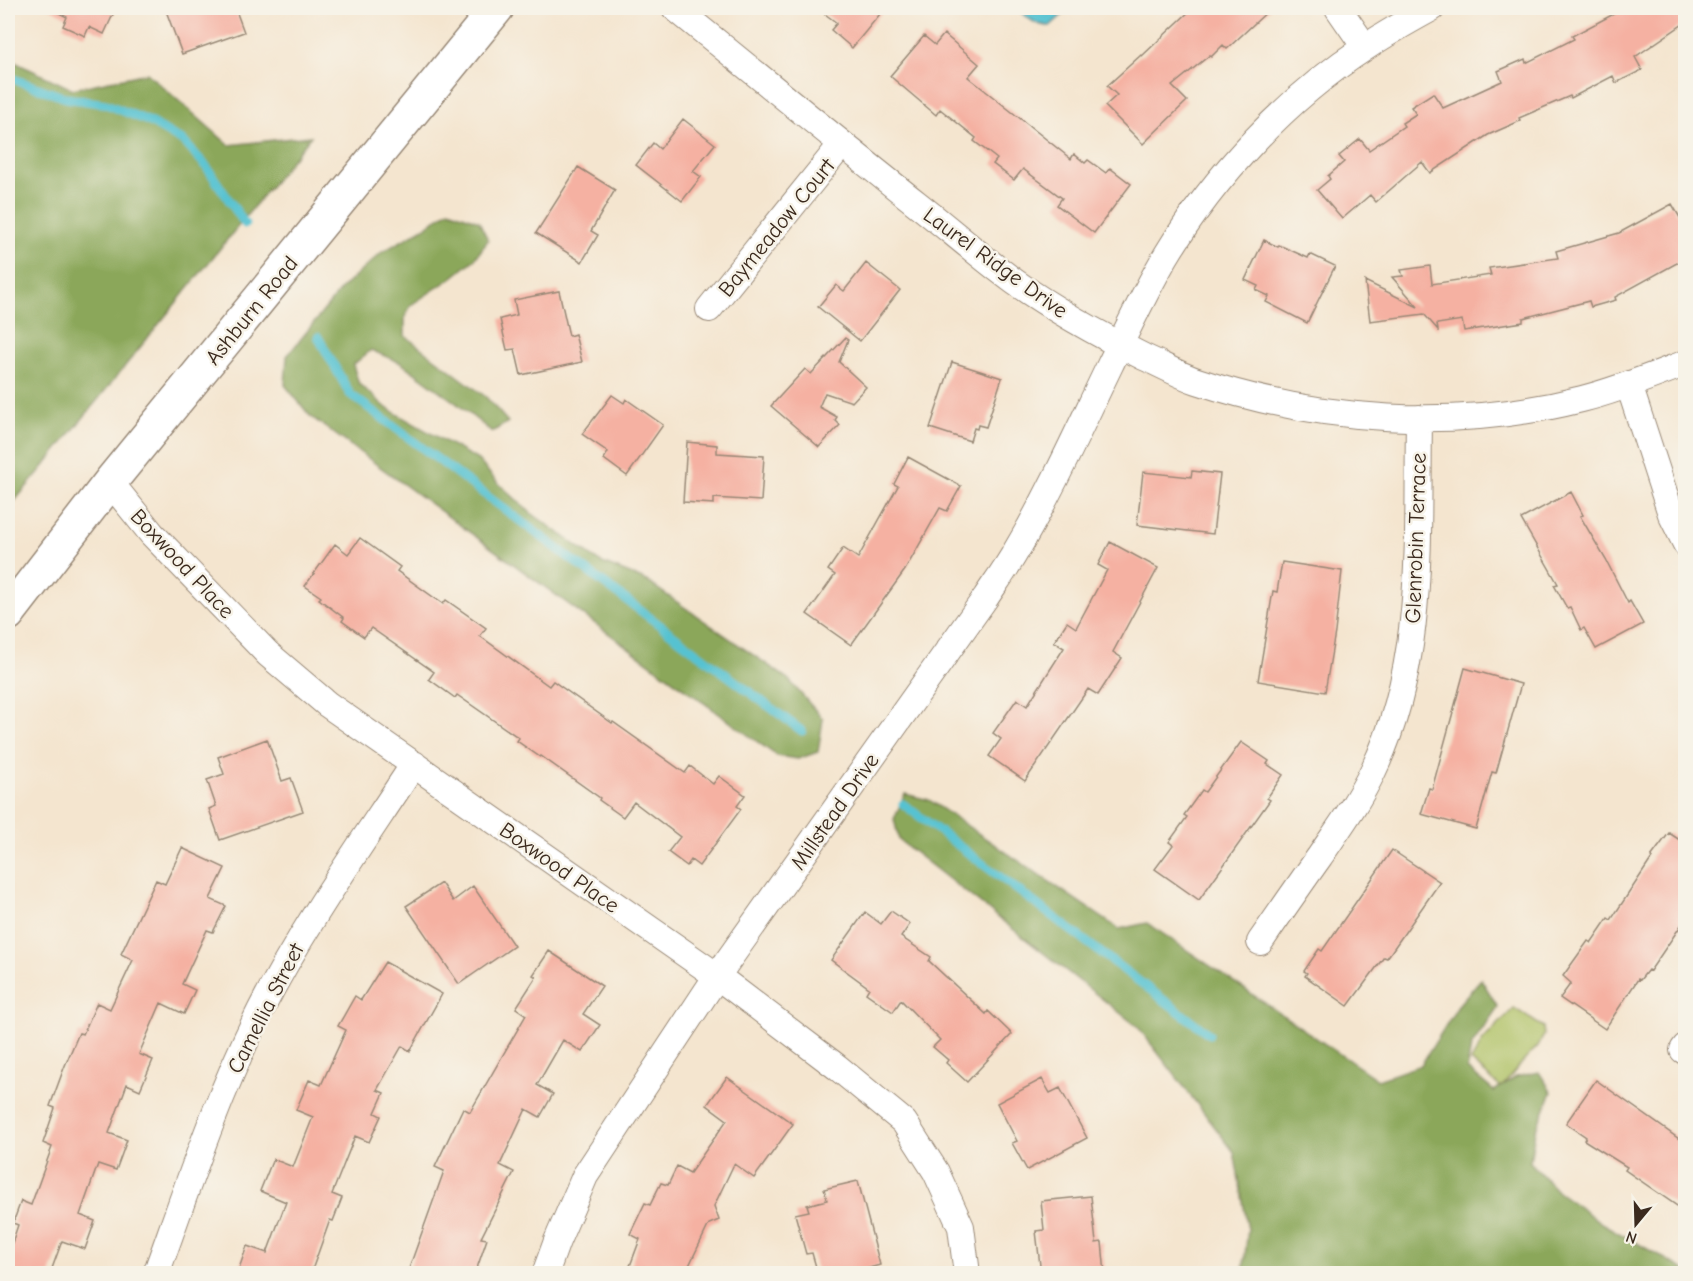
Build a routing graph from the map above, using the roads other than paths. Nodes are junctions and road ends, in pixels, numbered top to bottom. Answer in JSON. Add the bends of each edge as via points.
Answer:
{"nodes":[{"id":1,"x":497,"y":8,"type":"edge"},
{"id":2,"x":675,"y":8,"type":"edge"},
{"id":3,"x":1338,"y":8,"type":"edge"},
{"id":4,"x":1432,"y":8,"type":"edge"},
{"id":5,"x":1365,"y":47,"type":"junction"},
{"id":6,"x":842,"y":144,"type":"junction"},
{"id":7,"x":709,"y":309,"type":"dead end"},
{"id":8,"x":1120,"y":345,"type":"junction"},
{"id":9,"x":1686,"y":363,"type":"edge"},
{"id":10,"x":1629,"y":385,"type":"junction"},
{"id":11,"x":1419,"y":418,"type":"junction"},
{"id":12,"x":110,"y":482,"type":"junction"},
{"id":13,"x":1686,"y":543,"type":"edge"},
{"id":14,"x":8,"y":614,"type":"edge"},
{"id":15,"x":414,"y":764,"type":"junction"},
{"id":16,"x":1260,"y":942,"type":"dead end"},
{"id":17,"x":717,"y":976,"type":"junction"},
{"id":18,"x":1686,"y":1046,"type":"edge"},
{"id":19,"x":1686,"y":1052,"type":"edge"},
{"id":20,"x":156,"y":1274,"type":"edge"},
{"id":21,"x":545,"y":1274,"type":"edge"},
{"id":22,"x":967,"y":1274,"type":"edge"}],
"edges":[{"from":1,"to":12,"type":"street","name":"Ashburn Road"},
{"from":2,"to":6,"type":"street","name":"Laurel Ridge Drive"},
{"from":3,"to":5,"type":"street"},
{"from":4,"to":5,"type":"street","name":"Millstead Drive"},
{"from":5,"to":8,"type":"street","name":"Millstead Drive","via":[[1286,110],[1219,181],[1167,255]]},
{"from":6,"to":7,"type":"street","name":"Baymeadow Court"},
{"from":6,"to":8,"type":"street","name":"Laurel Ridge Drive","via":[[1015,281],[1066,316]]},
{"from":8,"to":11,"type":"street","name":"Laurel Ridge Drive","via":[[1195,380],[1270,402],[1347,415]]},
{"from":8,"to":17,"type":"street","name":"Millstead Drive","via":[[1016,552]]},
{"from":9,"to":10,"type":"street","name":"Laurel Ridge Drive"},
{"from":10,"to":11,"type":"street","name":"Laurel Ridge Drive","via":[[1535,409]]},
{"from":10,"to":13,"type":"street","via":[[1671,514]]},
{"from":11,"to":16,"type":"street","name":"Glenrobin Terrace","via":[[1418,557],[1413,612],[1405,676],[1390,728],[1374,770],[1352,810]]},
{"from":12,"to":14,"type":"street","name":"Ashburn Road"},
{"from":12,"to":15,"type":"street","name":"Boxwood Place","via":[[152,534],[268,654],[327,704]]},
{"from":15,"to":17,"type":"street","name":"Boxwood Place"},
{"from":15,"to":20,"type":"street","name":"Camellia Street","via":[[305,929],[260,1012],[217,1106]]},
{"from":17,"to":21,"type":"street","name":"Millstead Drive","via":[[585,1176]]},
{"from":17,"to":22,"type":"street","name":"Boxwood Place","via":[[904,1122],[936,1172],[960,1227]]},
{"from":18,"to":19,"type":"street"}]}
